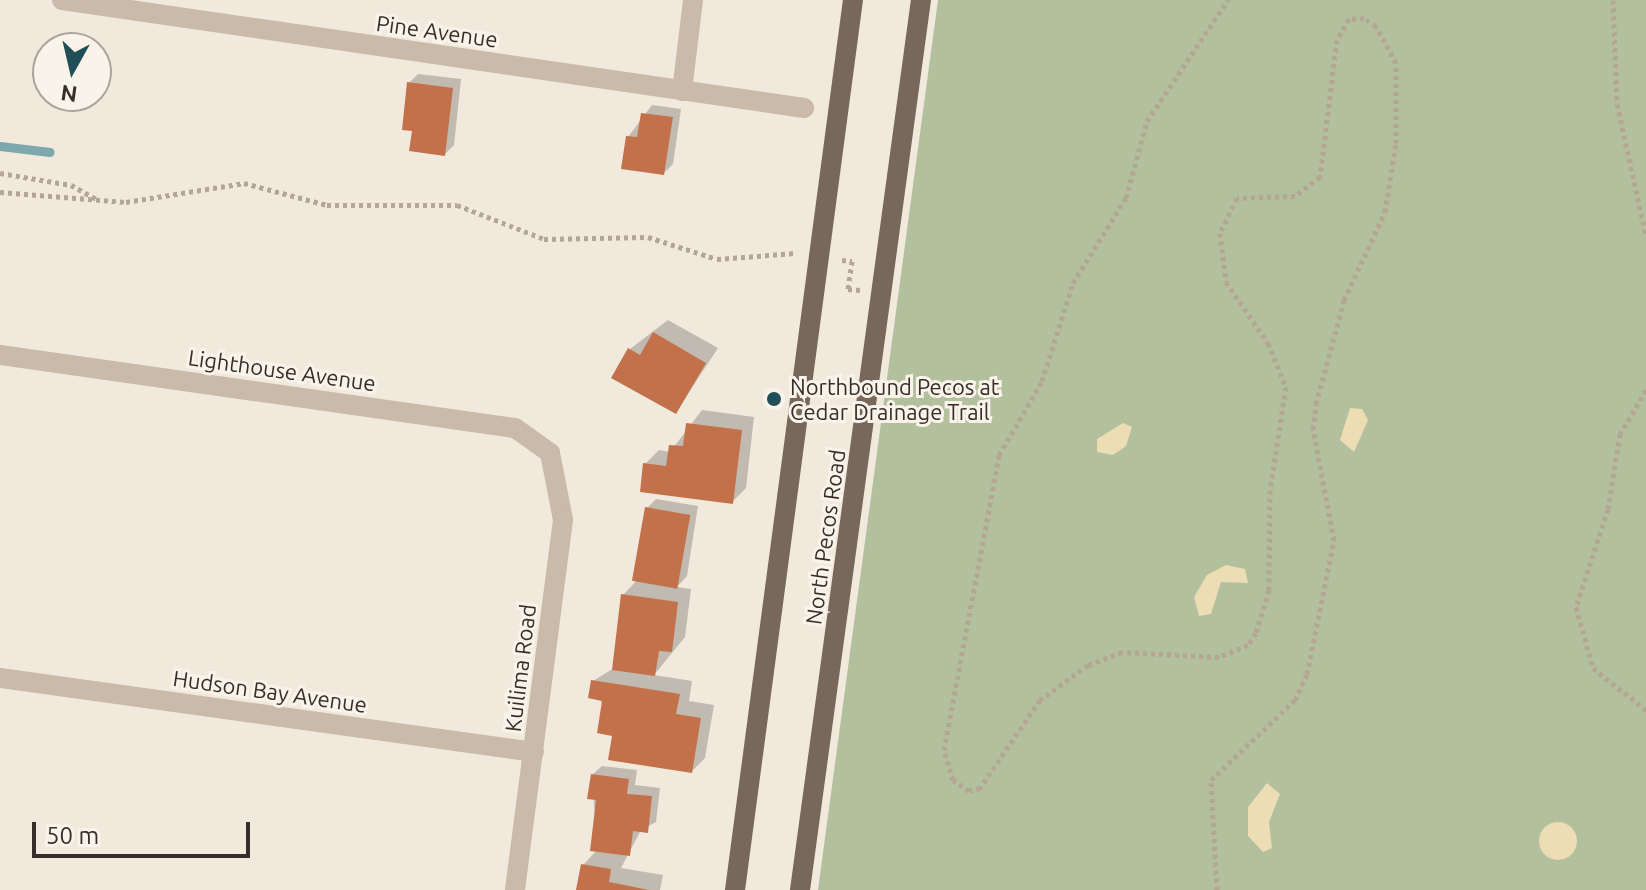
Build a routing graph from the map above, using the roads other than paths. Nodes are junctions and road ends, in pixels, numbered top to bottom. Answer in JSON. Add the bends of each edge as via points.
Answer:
{"nodes":[{"id":1,"x":62,"y":0,"type":"edge"},
{"id":2,"x":693,"y":0,"type":"edge"},
{"id":3,"x":853,"y":0,"type":"edge"},
{"id":4,"x":921,"y":0,"type":"edge"},
{"id":5,"x":682,"y":91,"type":"junction"},
{"id":6,"x":804,"y":108,"type":"dead end"},
{"id":7,"x":0,"y":355,"type":"edge"},
{"id":8,"x":550,"y":453,"type":"joint"},
{"id":9,"x":0,"y":678,"type":"edge"},
{"id":10,"x":534,"y":752,"type":"junction"},
{"id":11,"x":515,"y":890,"type":"edge"},
{"id":12,"x":735,"y":890,"type":"edge"},
{"id":13,"x":800,"y":890,"type":"edge"}],
"edges":[{"from":1,"to":5,"type":"street","name":"Pine Avenue"},
{"from":2,"to":5,"type":"street"},
{"from":3,"to":12,"type":"main road","name":"North Pecos Road"},
{"from":4,"to":13,"type":"main road","name":"North Pecos Road"},
{"from":5,"to":6,"type":"street","name":"Pine Avenue"},
{"from":7,"to":8,"type":"street","name":"Lighthouse Avenue","via":[[515,428]]},
{"from":8,"to":10,"type":"street","name":"Kuilima Road","via":[[563,520]]},
{"from":9,"to":10,"type":"street","name":"Hudson Bay Avenue"},
{"from":10,"to":11,"type":"street","name":"Kuilima Road"}]}
